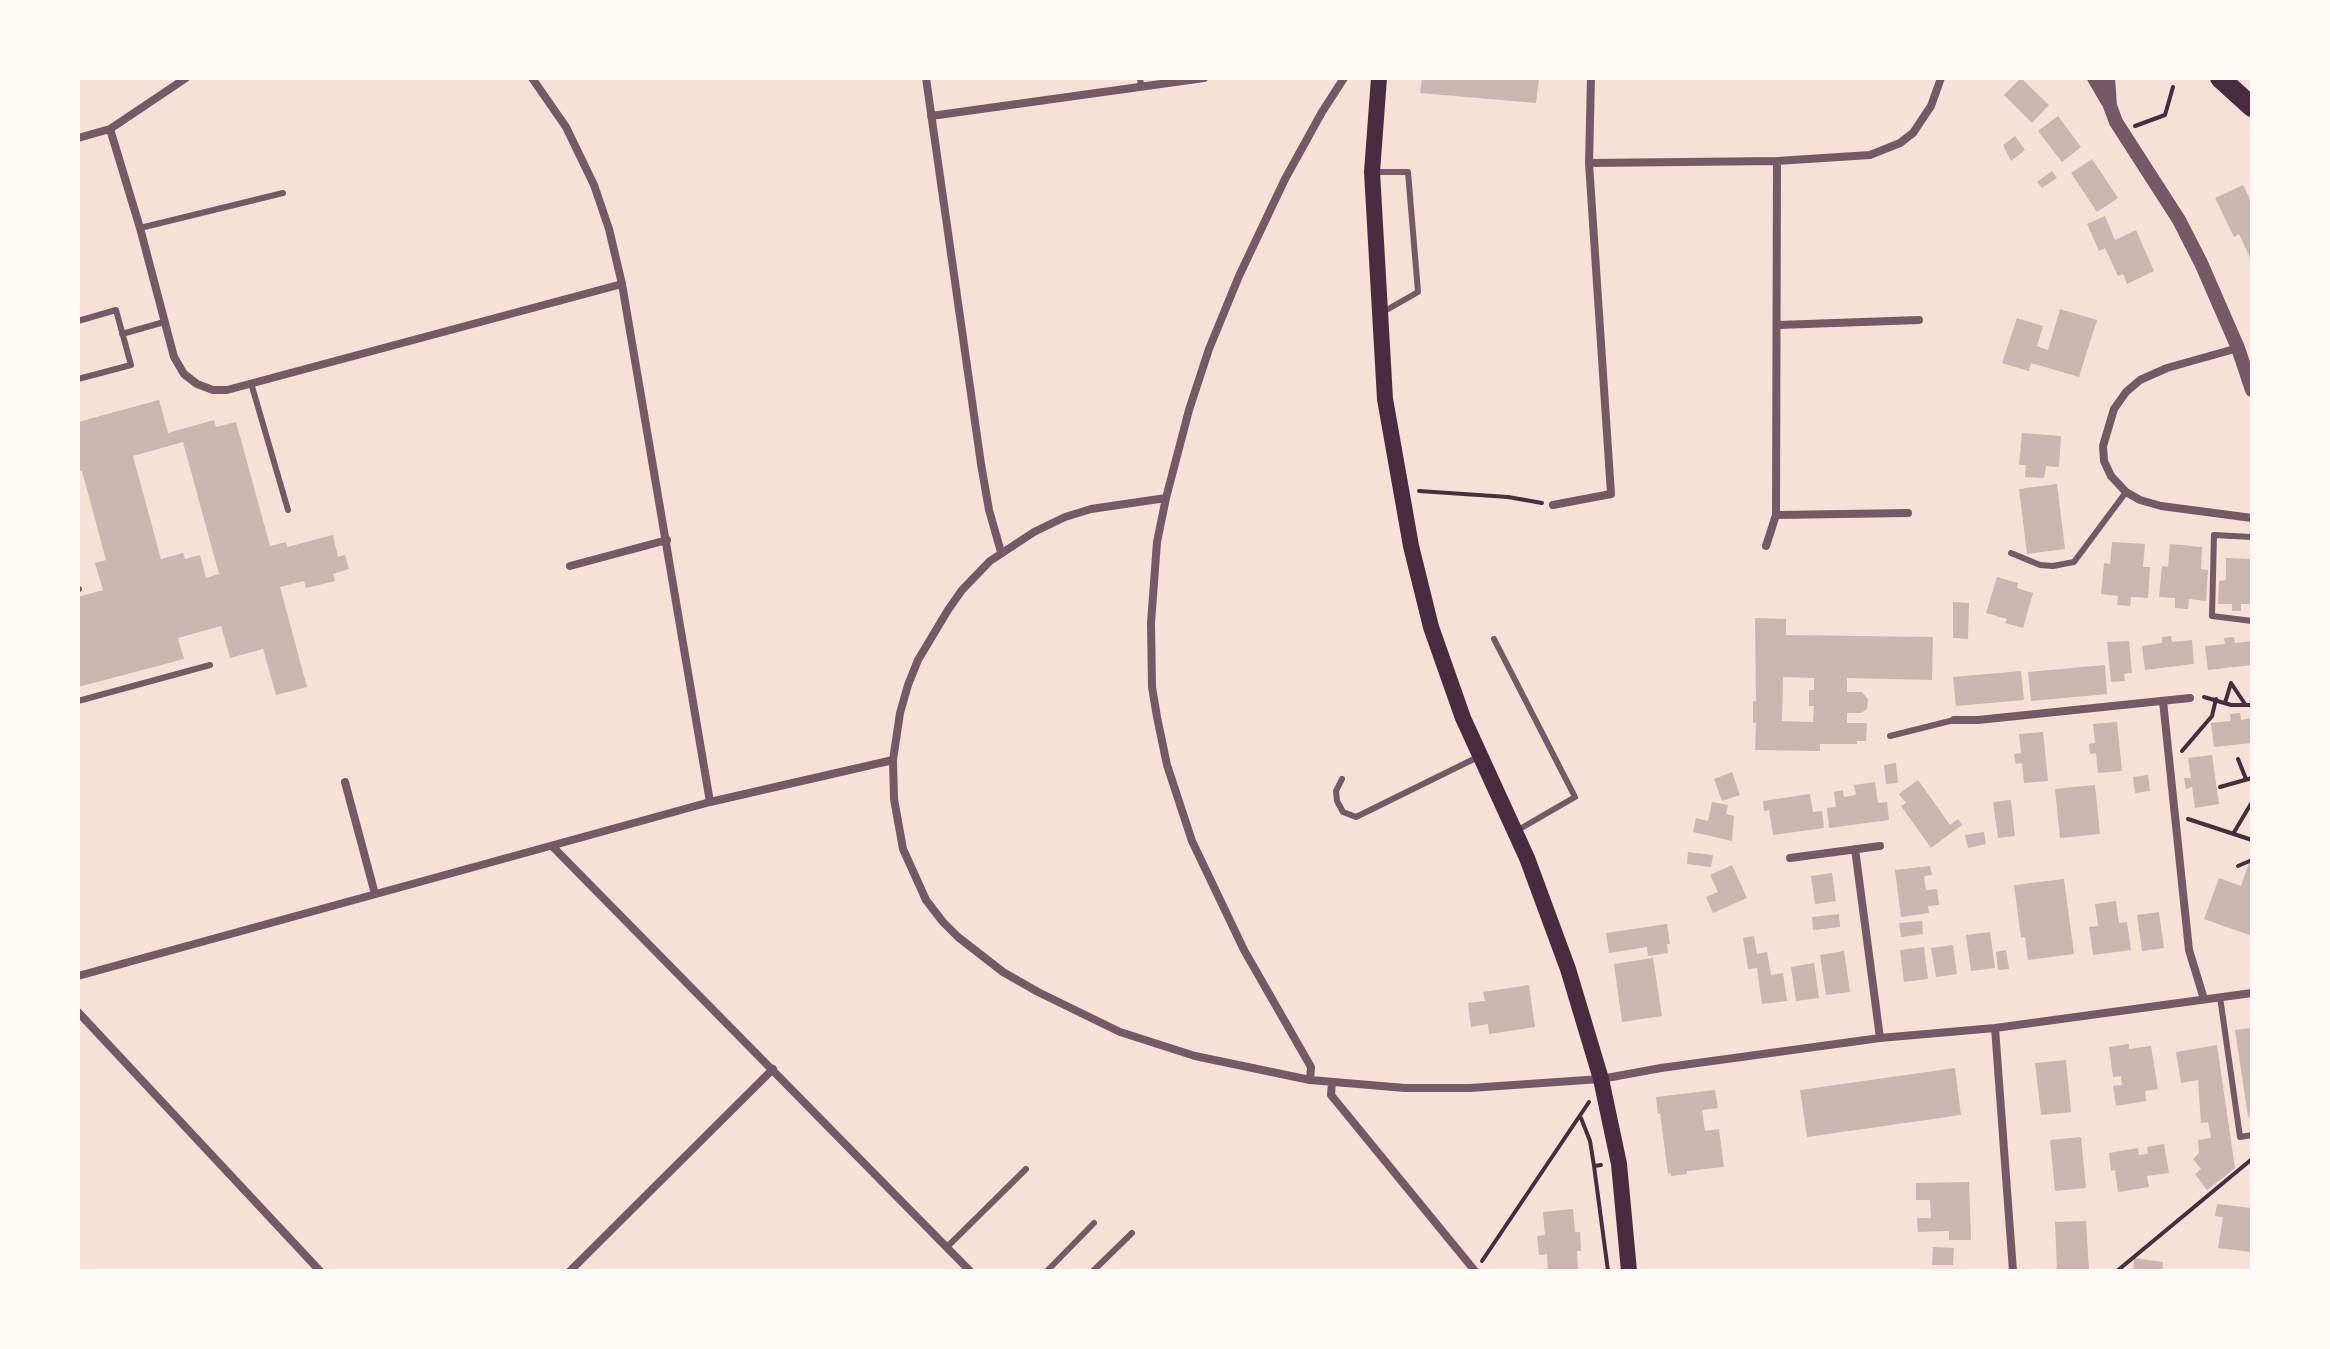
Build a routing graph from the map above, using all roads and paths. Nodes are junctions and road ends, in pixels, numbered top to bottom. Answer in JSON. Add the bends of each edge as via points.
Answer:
{"nodes":[{"id":1,"x":186,"y":78,"type":"edge"},
{"id":2,"x":532,"y":78,"type":"edge"},
{"id":3,"x":926,"y":78,"type":"edge"},
{"id":4,"x":1204,"y":78,"type":"edge"},
{"id":5,"x":1344,"y":78,"type":"edge"},
{"id":6,"x":1379,"y":78,"type":"edge"},
{"id":7,"x":1591,"y":78,"type":"edge"},
{"id":8,"x":1941,"y":78,"type":"edge"},
{"id":9,"x":2094,"y":78,"type":"edge"},
{"id":10,"x":2108,"y":78,"type":"edge"},
{"id":11,"x":2220,"y":78,"type":"edge"},
{"id":12,"x":1141,"y":82,"type":"edge"},
{"id":13,"x":2173,"y":87,"type":"dead end"},
{"id":14,"x":2110,"y":106,"type":"junction"},
{"id":15,"x":2252,"y":107,"type":"edge"},
{"id":16,"x":931,"y":116,"type":"junction"},
{"id":17,"x":110,"y":129,"type":"junction"},
{"id":18,"x":2122,"y":131,"type":"junction"},
{"id":19,"x":78,"y":138,"type":"edge"},
{"id":20,"x":1777,"y":161,"type":"junction"},
{"id":21,"x":1589,"y":163,"type":"junction"},
{"id":22,"x":1372,"y":172,"type":"junction"},
{"id":23,"x":283,"y":193,"type":"dead end"},
{"id":24,"x":140,"y":228,"type":"junction"},
{"id":25,"x":622,"y":284,"type":"junction"},
{"id":26,"x":1380,"y":314,"type":"junction"},
{"id":27,"x":1919,"y":320,"type":"dead end"},
{"id":28,"x":78,"y":321,"type":"edge"},
{"id":29,"x":164,"y":322,"type":"junction"},
{"id":30,"x":1778,"y":325,"type":"junction"},
{"id":31,"x":122,"y":334,"type":"junction"},
{"id":32,"x":2238,"y":348,"type":"junction"},
{"id":33,"x":78,"y":379,"type":"edge"},
{"id":34,"x":251,"y":383,"type":"junction"},
{"id":35,"x":2252,"y":390,"type":"edge"},
{"id":36,"x":1401,"y":490,"type":"junction"},
{"id":37,"x":2126,"y":492,"type":"junction"},
{"id":38,"x":1166,"y":498,"type":"junction"},
{"id":39,"x":1553,"y":505,"type":"joint"},
{"id":40,"x":288,"y":510,"type":"dead end"},
{"id":41,"x":1908,"y":513,"type":"dead end"},
{"id":42,"x":1776,"y":515,"type":"junction"},
{"id":43,"x":2252,"y":518,"type":"edge"},
{"id":44,"x":2252,"y":537,"type":"edge"},
{"id":45,"x":667,"y":540,"type":"junction"},
{"id":46,"x":1766,"y":546,"type":"dead end"},
{"id":47,"x":1001,"y":552,"type":"junction"},
{"id":48,"x":2011,"y":553,"type":"dead end"},
{"id":49,"x":570,"y":566,"type":"dead end"},
{"id":50,"x":2252,"y":621,"type":"edge"},
{"id":51,"x":1494,"y":639,"type":"dead end"},
{"id":52,"x":210,"y":665,"type":"dead end"},
{"id":53,"x":2190,"y":698,"type":"joint"},
{"id":54,"x":2216,"y":699,"type":"junction"},
{"id":55,"x":78,"y":701,"type":"edge"},
{"id":56,"x":2163,"y":701,"type":"junction"},
{"id":57,"x":2225,"y":703,"type":"junction"},
{"id":58,"x":2249,"y":705,"type":"edge"},
{"id":59,"x":1954,"y":720,"type":"joint"},
{"id":60,"x":1890,"y":736,"type":"dead end"},
{"id":61,"x":2168,"y":752,"type":"junction"},
{"id":62,"x":1480,"y":756,"type":"junction"},
{"id":63,"x":2238,"y":759,"type":"dead end"},
{"id":64,"x":893,"y":760,"type":"junction"},
{"id":65,"x":1342,"y":779,"type":"dead end"},
{"id":66,"x":2249,"y":779,"type":"edge"},
{"id":67,"x":345,"y":782,"type":"dead end"},
{"id":68,"x":2220,"y":787,"type":"dead end"},
{"id":69,"x":710,"y":802,"type":"junction"},
{"id":70,"x":2252,"y":802,"type":"edge"},
{"id":71,"x":2174,"y":815,"type":"junction"},
{"id":72,"x":1515,"y":831,"type":"junction"},
{"id":73,"x":2233,"y":834,"type":"junction"},
{"id":74,"x":2252,"y":840,"type":"edge"},
{"id":75,"x":552,"y":846,"type":"junction"},
{"id":76,"x":1880,"y":846,"type":"dead end"},
{"id":77,"x":1855,"y":849,"type":"junction"},
{"id":78,"x":1790,"y":858,"type":"dead end"},
{"id":79,"x":2252,"y":860,"type":"edge"},
{"id":80,"x":2238,"y":866,"type":"dead end"},
{"id":81,"x":375,"y":894,"type":"junction"},
{"id":82,"x":78,"y":976,"type":"edge"},
{"id":83,"x":2252,"y":993,"type":"edge"},
{"id":84,"x":2220,"y":997,"type":"junction"},
{"id":85,"x":2204,"y":999,"type":"junction"},
{"id":86,"x":78,"y":1012,"type":"edge"},
{"id":87,"x":1995,"y":1028,"type":"junction"},
{"id":88,"x":1880,"y":1038,"type":"junction"},
{"id":89,"x":773,"y":1069,"type":"junction"},
{"id":90,"x":1601,"y":1079,"type":"junction"},
{"id":91,"x":1310,"y":1080,"type":"junction"},
{"id":92,"x":1332,"y":1082,"type":"junction"},
{"id":93,"x":1581,"y":1117,"type":"junction"},
{"id":94,"x":2252,"y":1135,"type":"edge"},
{"id":95,"x":2252,"y":1159,"type":"edge"},
{"id":96,"x":1594,"y":1166,"type":"dead end"},
{"id":97,"x":1026,"y":1169,"type":"dead end"},
{"id":98,"x":1094,"y":1223,"type":"dead end"},
{"id":99,"x":1132,"y":1233,"type":"dead end"},
{"id":100,"x":947,"y":1247,"type":"junction"},
{"id":101,"x":320,"y":1271,"type":"edge"},
{"id":102,"x":570,"y":1271,"type":"edge"},
{"id":103,"x":970,"y":1271,"type":"edge"},
{"id":104,"x":1047,"y":1271,"type":"edge"},
{"id":105,"x":1093,"y":1271,"type":"edge"},
{"id":106,"x":1475,"y":1271,"type":"edge"},
{"id":107,"x":1629,"y":1271,"type":"edge"},
{"id":108,"x":2013,"y":1271,"type":"edge"},
{"id":109,"x":2117,"y":1271,"type":"edge"}],
"edges":[{"from":1,"to":17,"type":"street"},
{"from":2,"to":25,"type":"street","via":[[566,127],[594,185]]},
{"from":3,"to":16,"type":"street"},
{"from":4,"to":12,"type":"street"},
{"from":5,"to":38,"type":"street","via":[[1285,179],[1239,276],[1189,410]]},
{"from":6,"to":22,"type":"main road"},
{"from":7,"to":21,"type":"street"},
{"from":8,"to":20,"type":"street","via":[[1923,120],[1885,151]]},
{"from":9,"to":14,"type":"street"},
{"from":10,"to":14,"type":"street"},
{"from":11,"to":15,"type":"main road"},
{"from":12,"to":16,"type":"street"},
{"from":13,"to":18,"type":"path","via":[[2165,115]]},
{"from":14,"to":18,"type":"street"},
{"from":16,"to":47,"type":"street","via":[[985,488]]},
{"from":17,"to":19,"type":"street"},
{"from":17,"to":24,"type":"street"},
{"from":18,"to":32,"type":"street","via":[[2179,220]]},
{"from":20,"to":21,"type":"street"},
{"from":20,"to":30,"type":"street"},
{"from":21,"to":39,"type":"street","via":[[1611,494]]},
{"from":22,"to":26,"type":"main road"},
{"from":22,"to":26,"type":"lane","via":[[1408,172],[1418,292]]},
{"from":23,"to":24,"type":"lane"},
{"from":24,"to":29,"type":"street"},
{"from":25,"to":34,"type":"street"},
{"from":25,"to":45,"type":"street"},
{"from":26,"to":36,"type":"main road","via":[[1385,399]]},
{"from":27,"to":30,"type":"street"},
{"from":28,"to":31,"type":"lane","via":[[116,310]]},
{"from":29,"to":31,"type":"lane"},
{"from":29,"to":34,"type":"street","via":[[174,357],[197,384],[227,390]]},
{"from":30,"to":42,"type":"street"},
{"from":31,"to":33,"type":"lane","via":[[131,365]]},
{"from":32,"to":35,"type":"street"},
{"from":32,"to":37,"type":"street","via":[[2167,368],[2126,392],[2114,409],[2103,446],[2111,476]]},
{"from":34,"to":40,"type":"lane"},
{"from":36,"to":39,"type":"path"},
{"from":36,"to":62,"type":"main road","via":[[1431,627]]},
{"from":37,"to":43,"type":"street","via":[[2161,506]]},
{"from":37,"to":48,"type":"lane","via":[[2074,562],[2040,565]]},
{"from":38,"to":47,"type":"street","via":[[1065,517]]},
{"from":38,"to":91,"type":"street","via":[[1157,542],[1151,649],[1154,702],[1167,765],[1202,867],[1311,1067]]},
{"from":41,"to":42,"type":"street"},
{"from":42,"to":46,"type":"street"},
{"from":44,"to":50,"type":"lane","via":[[2214,535],[2212,616]]},
{"from":45,"to":49,"type":"street"},
{"from":45,"to":69,"type":"street"},
{"from":47,"to":64,"type":"street","via":[[962,590],[918,660],[900,713]]},
{"from":51,"to":72,"type":"lane","via":[[1575,797]]},
{"from":52,"to":55,"type":"lane"},
{"from":53,"to":54,"type":"path"},
{"from":53,"to":56,"type":"street"},
{"from":54,"to":57,"type":"path"},
{"from":54,"to":61,"type":"path","via":[[2212,716],[2184,750]]},
{"from":56,"to":59,"type":"street"},
{"from":56,"to":61,"type":"street"},
{"from":57,"to":58,"type":"path"},
{"from":57,"to":58,"type":"path","via":[[2231,683]]},
{"from":59,"to":60,"type":"lane"},
{"from":61,"to":71,"type":"street"},
{"from":62,"to":65,"type":"lane","via":[[1356,817],[1343,812],[1337,801]]},
{"from":62,"to":72,"type":"main road"},
{"from":63,"to":66,"type":"path"},
{"from":64,"to":69,"type":"street"},
{"from":64,"to":91,"type":"street","via":[[897,822],[914,875],[943,922],[989,963],[1120,1032],[1195,1056]]},
{"from":66,"to":68,"type":"path"},
{"from":67,"to":81,"type":"street"},
{"from":69,"to":75,"type":"street"},
{"from":70,"to":73,"type":"path"},
{"from":71,"to":73,"type":"path"},
{"from":71,"to":85,"type":"street","via":[[2189,950]]},
{"from":72,"to":90,"type":"main road","via":[[1568,969]]},
{"from":73,"to":74,"type":"path"},
{"from":75,"to":81,"type":"street"},
{"from":75,"to":89,"type":"street"},
{"from":76,"to":77,"type":"street"},
{"from":77,"to":78,"type":"street"},
{"from":77,"to":88,"type":"street"},
{"from":79,"to":80,"type":"path"},
{"from":81,"to":82,"type":"street"},
{"from":83,"to":84,"type":"street"},
{"from":84,"to":85,"type":"street"},
{"from":84,"to":94,"type":"lane","via":[[2240,1137]]},
{"from":85,"to":87,"type":"street"},
{"from":86,"to":101,"type":"street"},
{"from":87,"to":88,"type":"street"},
{"from":87,"to":108,"type":"street"},
{"from":88,"to":90,"type":"street"},
{"from":89,"to":100,"type":"street"},
{"from":89,"to":102,"type":"street"},
{"from":90,"to":92,"type":"street","via":[[1470,1088]]},
{"from":90,"to":93,"type":"path"},
{"from":90,"to":107,"type":"main road","via":[[1619,1164]]},
{"from":91,"to":92,"type":"street"},
{"from":92,"to":106,"type":"street","via":[[1331,1095]]},
{"from":93,"to":96,"type":"path"},
{"from":93,"to":106,"type":"path"},
{"from":95,"to":109,"type":"path"},
{"from":97,"to":100,"type":"lane"},
{"from":98,"to":104,"type":"lane"},
{"from":99,"to":105,"type":"lane"},
{"from":100,"to":103,"type":"street"}]}
